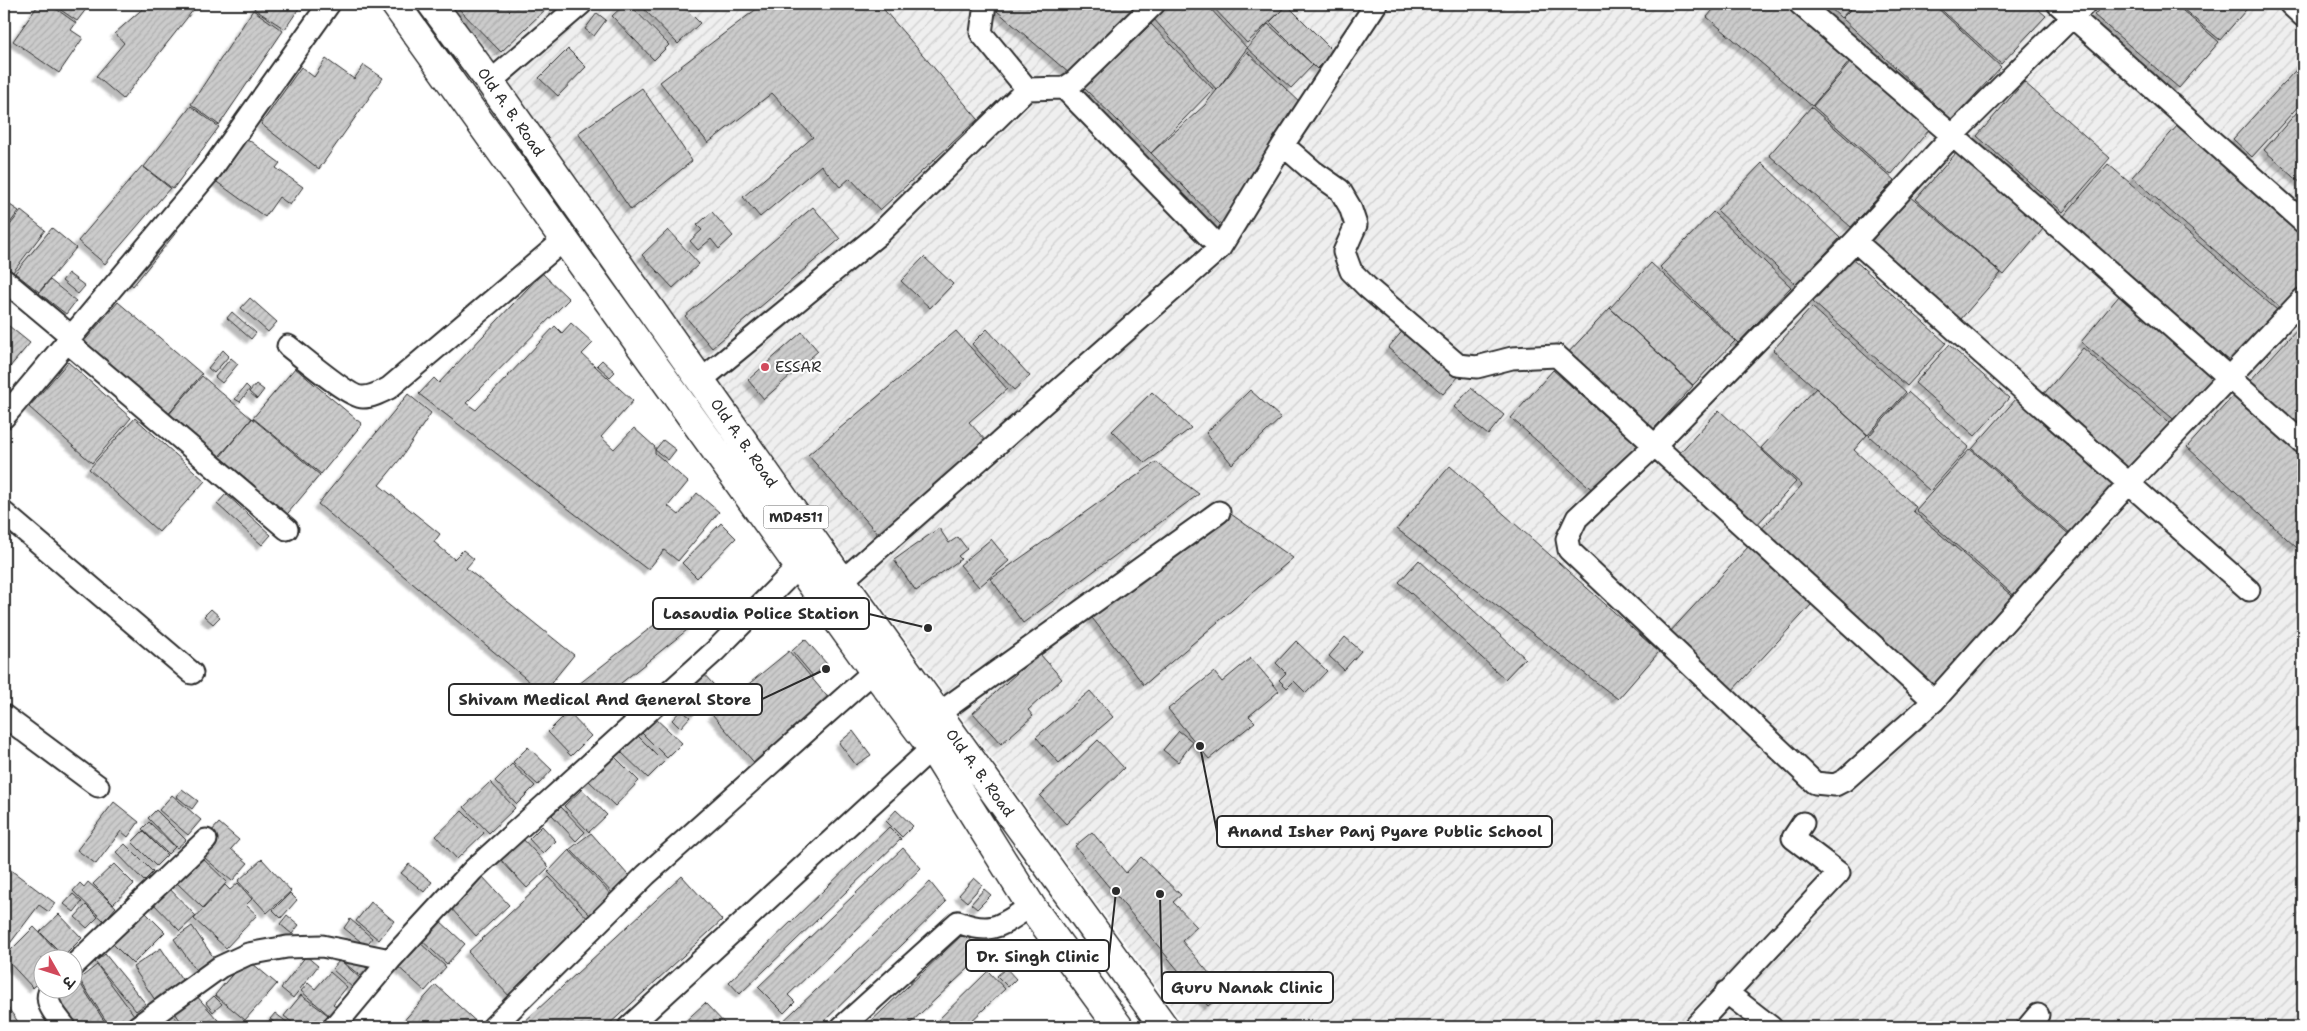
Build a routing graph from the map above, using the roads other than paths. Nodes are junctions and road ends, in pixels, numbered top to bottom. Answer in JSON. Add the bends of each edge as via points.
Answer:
{"nodes":[{"id":1,"x":329,"y":4,"type":"edge"},
{"id":2,"x":395,"y":4,"type":"edge"},
{"id":3,"x":432,"y":4,"type":"edge"},
{"id":4,"x":581,"y":4,"type":"edge"},
{"id":5,"x":985,"y":4,"type":"edge"},
{"id":6,"x":1154,"y":4,"type":"edge"},
{"id":7,"x":1376,"y":4,"type":"edge"},
{"id":8,"x":1800,"y":4,"type":"edge"},
{"id":9,"x":2290,"y":4,"type":"edge"},
{"id":10,"x":2072,"y":8,"type":"edge"},
{"id":11,"x":2303,"y":16,"type":"edge"},
{"id":12,"x":490,"y":82,"type":"junction"},
{"id":13,"x":1064,"y":88,"type":"junction"},
{"id":14,"x":1027,"y":89,"type":"junction"},
{"id":15,"x":1952,"y":136,"type":"junction"},
{"id":16,"x":1283,"y":145,"type":"junction"},
{"id":17,"x":2303,"y":222,"type":"edge"},
{"id":18,"x":565,"y":239,"type":"junction"},
{"id":19,"x":1855,"y":241,"type":"junction"},
{"id":20,"x":1220,"y":248,"type":"junction"},
{"id":21,"x":4,"y":280,"type":"edge"},
{"id":22,"x":2303,"y":299,"type":"edge"},
{"id":23,"x":68,"y":339,"type":"junction"},
{"id":24,"x":288,"y":346,"type":"dead end"},
{"id":25,"x":2228,"y":378,"type":"junction"},
{"id":26,"x":700,"y":381,"type":"junction"},
{"id":27,"x":4,"y":417,"type":"edge"},
{"id":28,"x":2303,"y":443,"type":"edge"},
{"id":29,"x":1654,"y":446,"type":"junction"},
{"id":30,"x":2129,"y":483,"type":"junction"},
{"id":31,"x":1218,"y":512,"type":"dead end"},
{"id":32,"x":4,"y":513,"type":"edge"},
{"id":33,"x":287,"y":530,"type":"dead end"},
{"id":34,"x":800,"y":566,"type":"junction"},
{"id":35,"x":842,"y":581,"type":"junction"},
{"id":36,"x":2249,"y":590,"type":"dead end"},
{"id":37,"x":874,"y":671,"type":"junction"},
{"id":38,"x":192,"y":674,"type":"dead end"},
{"id":39,"x":1934,"y":701,"type":"junction"},
{"id":40,"x":938,"y":714,"type":"junction"},
{"id":41,"x":4,"y":716,"type":"edge"},
{"id":42,"x":932,"y":748,"type":"junction"},
{"id":43,"x":98,"y":786,"type":"dead end"},
{"id":44,"x":1803,"y":823,"type":"dead end"},
{"id":45,"x":206,"y":840,"type":"dead end"},
{"id":46,"x":1032,"y":906,"type":"junction"},
{"id":47,"x":82,"y":958,"type":"edge"},
{"id":48,"x":390,"y":960,"type":"junction"},
{"id":49,"x":1726,"y":992,"type":"junction"},
{"id":50,"x":48,"y":998,"type":"edge"},
{"id":51,"x":64,"y":1027,"type":"edge"},
{"id":52,"x":138,"y":1027,"type":"edge"},
{"id":53,"x":334,"y":1027,"type":"edge"},
{"id":54,"x":493,"y":1027,"type":"edge"},
{"id":55,"x":629,"y":1027,"type":"edge"},
{"id":56,"x":842,"y":1027,"type":"edge"},
{"id":57,"x":1119,"y":1027,"type":"edge"},
{"id":58,"x":1164,"y":1027,"type":"edge"},
{"id":59,"x":1695,"y":1027,"type":"edge"},
{"id":60,"x":1771,"y":1027,"type":"edge"}],
"edges":[{"from":1,"to":23,"type":"street","via":[[212,170]]},
{"from":2,"to":18,"type":"main road","name":"Old A. B. Road","number":"MD4511"},
{"from":3,"to":12,"type":"main road","name":"Old A. B. Road","number":"MD4511"},
{"from":4,"to":12,"type":"street"},
{"from":5,"to":14,"type":"street","via":[[981,33]]},
{"from":6,"to":13,"type":"street"},
{"from":7,"to":16,"type":"street"},
{"from":8,"to":15,"type":"street"},
{"from":9,"to":11,"type":"street"},
{"from":10,"to":15,"type":"street"},
{"from":10,"to":17,"type":"street"},
{"from":12,"to":26,"type":"main road","name":"Old A. B. Road","number":"MD4511"},
{"from":13,"to":14,"type":"street"},
{"from":13,"to":20,"type":"street"},
{"from":14,"to":26,"type":"street","via":[[879,234]]},
{"from":15,"to":19,"type":"street"},
{"from":15,"to":25,"type":"street"},
{"from":16,"to":20,"type":"street"},
{"from":16,"to":29,"type":"street","via":[[1313,172],[1340,190],[1350,207],[1356,225],[1344,252],[1351,271],[1437,348],[1458,365],[1476,367],[1512,358],[1557,356]]},
{"from":18,"to":24,"type":"street","via":[[389,388],[372,396],[361,398],[348,392]]},
{"from":18,"to":34,"type":"main road","name":"Old A. B. Road","number":"MD4511"},
{"from":19,"to":29,"type":"street"},
{"from":19,"to":30,"type":"street"},
{"from":20,"to":35,"type":"street"},
{"from":21,"to":23,"type":"street"},
{"from":22,"to":25,"type":"street"},
{"from":23,"to":27,"type":"street"},
{"from":23,"to":33,"type":"street"},
{"from":25,"to":28,"type":"street"},
{"from":25,"to":30,"type":"street"},
{"from":26,"to":35,"type":"main road","name":"Old A. B. Road","number":"MD4511"},
{"from":29,"to":39,"type":"street"},
{"from":29,"to":39,"type":"street","via":[[1577,518],[1567,538],[1569,550],[1815,783],[1835,785],[1845,780]]},
{"from":30,"to":36,"type":"street"},
{"from":30,"to":39,"type":"street"},
{"from":31,"to":40,"type":"street"},
{"from":32,"to":38,"type":"street"},
{"from":34,"to":37,"type":"main road","name":"Old A. B. Road","number":"MD4511"},
{"from":34,"to":48,"type":"street","via":[[715,651],[473,870]]},
{"from":35,"to":40,"type":"main road","name":"Old A. B. Road","number":"MD4511"},
{"from":37,"to":42,"type":"main road","name":"Old A. B. Road","number":"MD4511"},
{"from":37,"to":54,"type":"street","via":[[646,875]]},
{"from":40,"to":58,"type":"main road","name":"Old A. B. Road","number":"MD4511"},
{"from":41,"to":43,"type":"street"},
{"from":42,"to":46,"type":"main road","name":"Old A. B. Road","number":"MD4511"},
{"from":42,"to":55,"type":"street"},
{"from":44,"to":49,"type":"street","via":[[1793,838],[1839,873]]},
{"from":45,"to":47,"type":"street"},
{"from":46,"to":56,"type":"street","via":[[995,928],[980,929],[958,922]]},
{"from":46,"to":57,"type":"main road","name":"Old A. B. Road","number":"MD4511"},
{"from":48,"to":52,"type":"street","via":[[322,946],[287,947],[248,954],[220,967]]},
{"from":48,"to":53,"type":"street"},
{"from":49,"to":59,"type":"street"},
{"from":49,"to":60,"type":"street"},
{"from":50,"to":51,"type":"street"}]}
